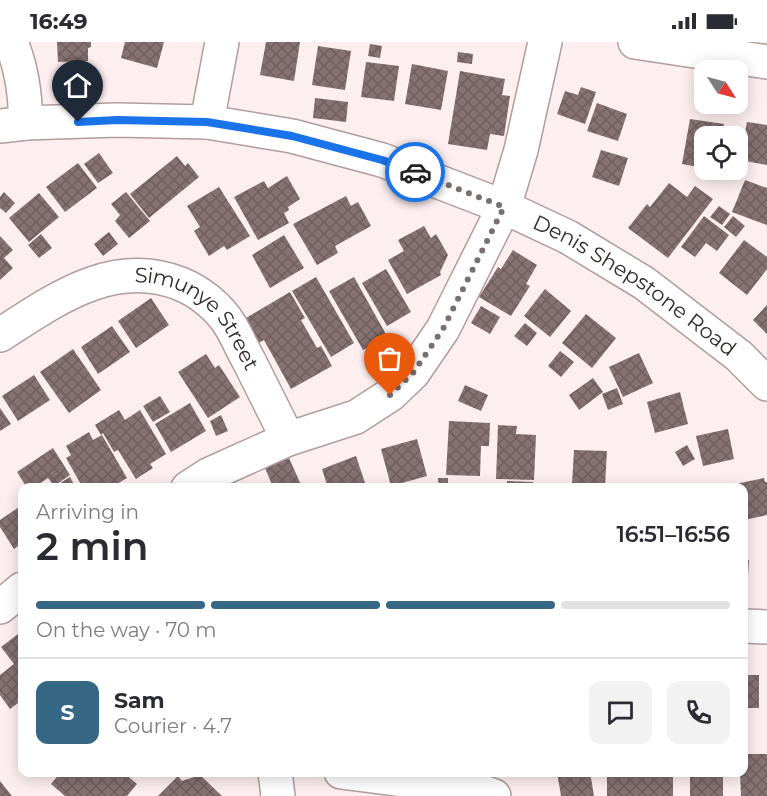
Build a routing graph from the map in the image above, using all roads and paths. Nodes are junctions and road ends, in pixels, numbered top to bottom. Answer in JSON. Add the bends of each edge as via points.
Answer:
{"nodes":[{"id":1,"x":11,"y":42,"type":"edge"},
{"id":2,"x":222,"y":42,"type":"edge"},
{"id":3,"x":545,"y":42,"type":"edge"},
{"id":4,"x":635,"y":42,"type":"edge"},
{"id":5,"x":767,"y":62,"type":"edge"},
{"id":6,"x":207,"y":122,"type":"junction"},
{"id":7,"x":13,"y":125,"type":"edge"},
{"id":8,"x":504,"y":207,"type":"junction"},
{"id":9,"x":0,"y":335,"type":"edge"},
{"id":10,"x":767,"y":384,"type":"edge"},
{"id":11,"x":288,"y":439,"type":"junction"},
{"id":12,"x":196,"y":483,"type":"edge"},
{"id":13,"x":18,"y":592,"type":"edge"},
{"id":14,"x":0,"y":607,"type":"edge"},
{"id":15,"x":748,"y":626,"type":"edge"},
{"id":16,"x":767,"y":627,"type":"edge"},
{"id":17,"x":276,"y":777,"type":"edge"},
{"id":18,"x":380,"y":777,"type":"edge"},
{"id":19,"x":278,"y":796,"type":"edge"},
{"id":20,"x":494,"y":796,"type":"edge"}],
"edges":[{"from":1,"to":7,"type":"street","via":[[20,63],[25,94]]},
{"from":2,"to":6,"type":"street"},
{"from":3,"to":8,"type":"street"},
{"from":4,"to":5,"type":"street"},
{"from":6,"to":7,"type":"street","name":"Denis Shepstone Road","via":[[117,120]]},
{"from":6,"to":8,"type":"street","name":"Denis Shepstone Road","via":[[292,136],[382,160]]},
{"from":8,"to":10,"type":"street","name":"Denis Shepstone Road","via":[[568,237],[644,284],[739,356]]},
{"from":8,"to":11,"type":"street","via":[[443,329],[413,373],[390,395],[356,417]]},
{"from":9,"to":11,"type":"street","name":"Simunye Street","via":[[78,289],[105,278],[162,276],[206,298],[229,323]]},
{"from":11,"to":12,"type":"street"},
{"from":13,"to":14,"type":"street"},
{"from":15,"to":16,"type":"street"},
{"from":17,"to":19,"type":"street"},
{"from":18,"to":20,"type":"street","via":[[475,789]]}]}
